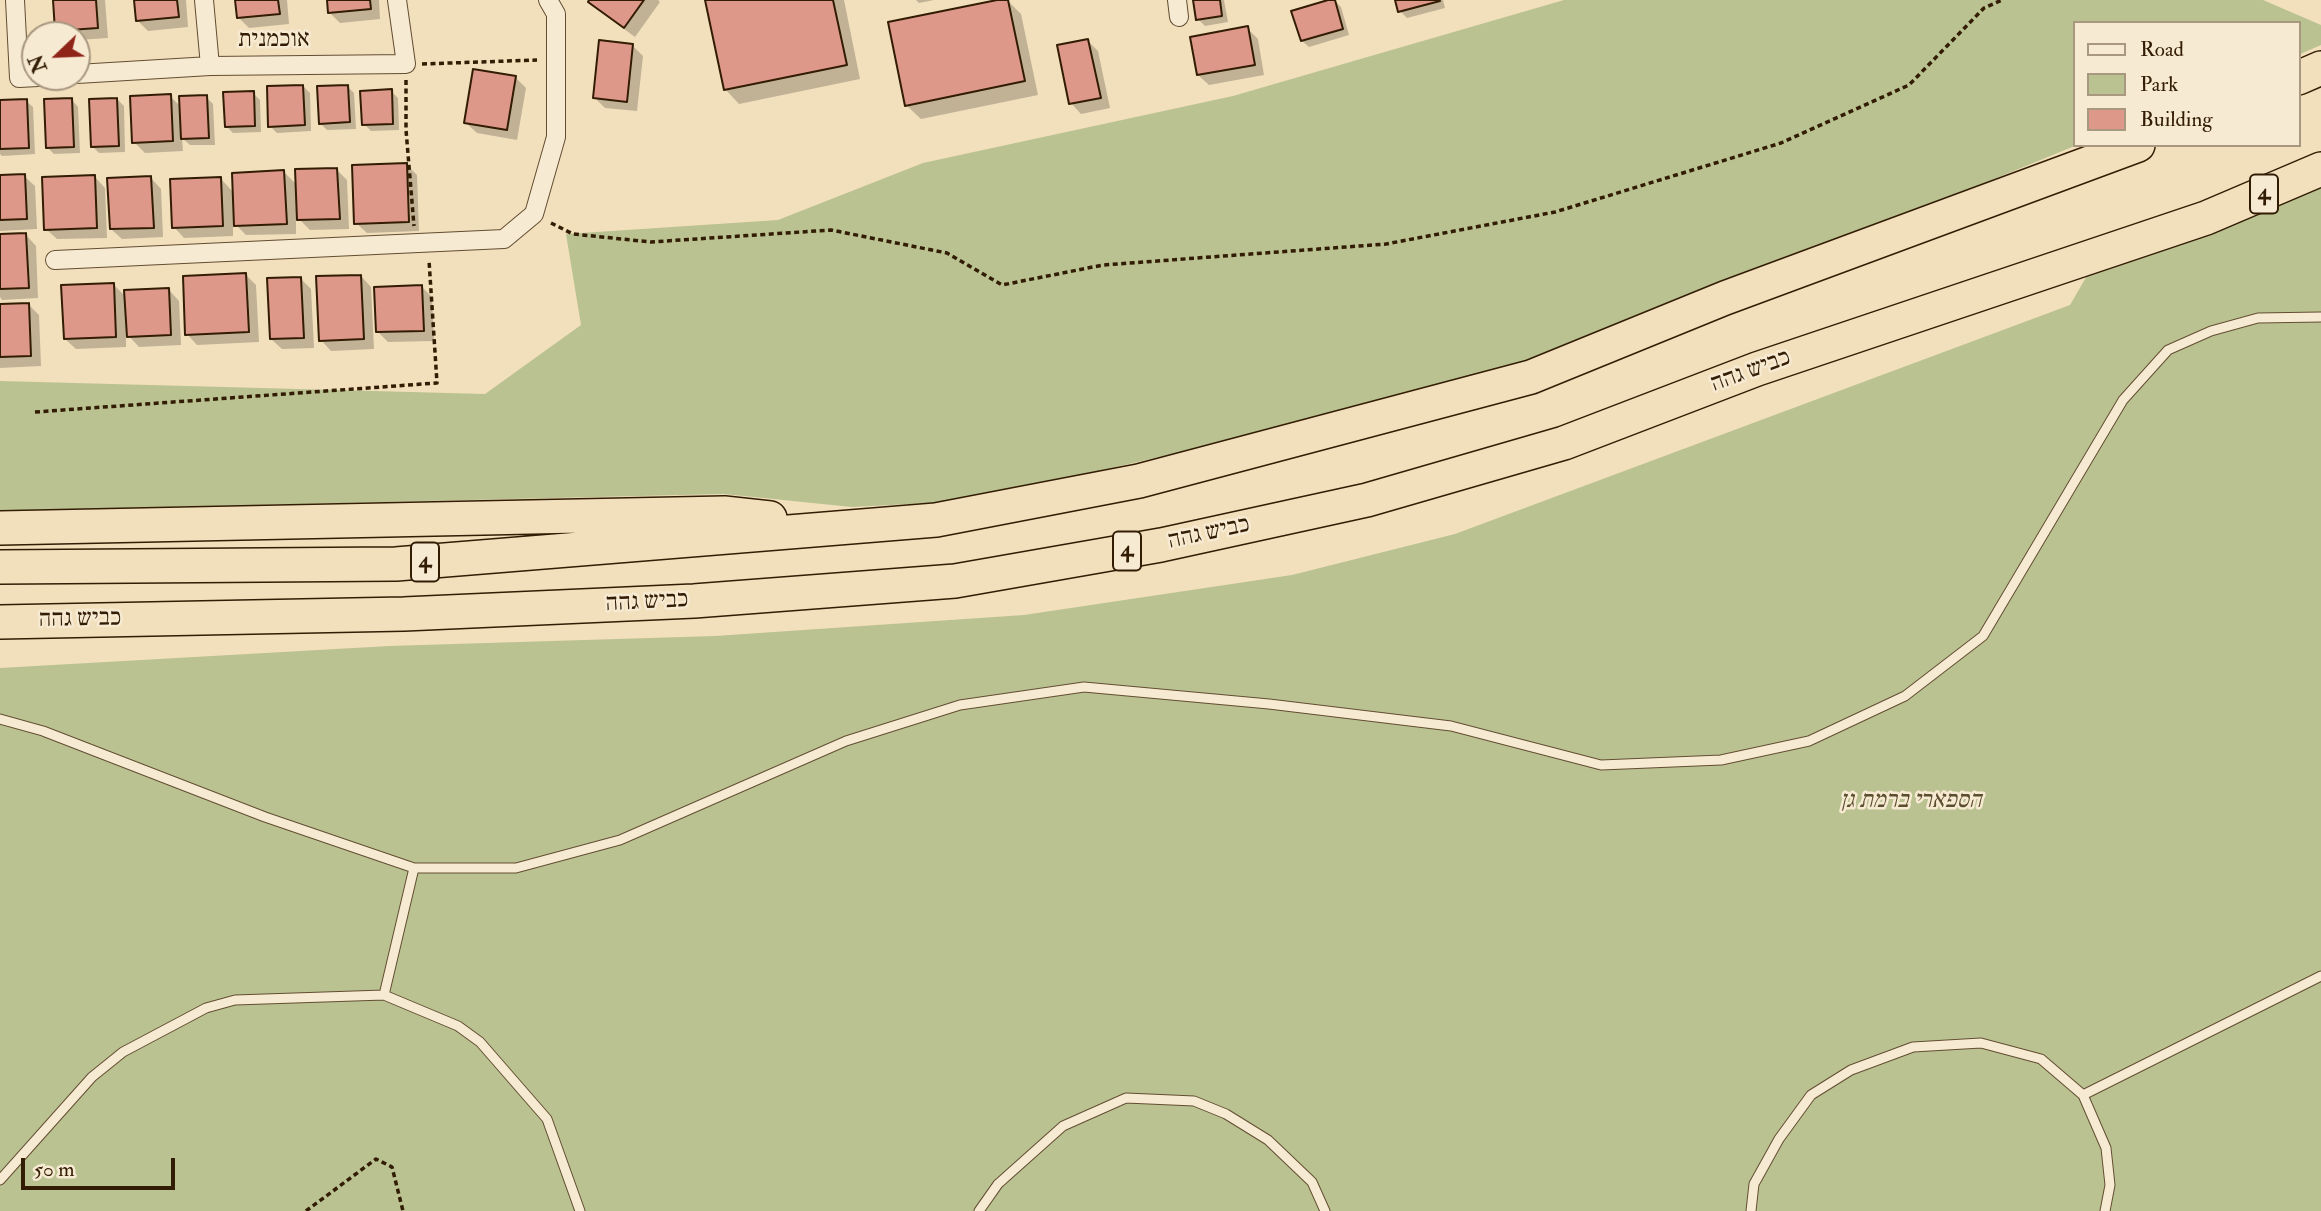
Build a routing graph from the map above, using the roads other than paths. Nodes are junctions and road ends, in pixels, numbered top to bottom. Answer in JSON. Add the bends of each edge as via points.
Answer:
{"nodes":[{"id":1,"x":15,"y":0,"type":"edge"},
{"id":2,"x":204,"y":0,"type":"edge"},
{"id":3,"x":397,"y":0,"type":"edge"},
{"id":4,"x":557,"y":5,"type":"edge"},
{"id":5,"x":210,"y":66,"type":"junction"},
{"id":6,"x":2321,"y":68,"type":"edge"},
{"id":7,"x":91,"y":73,"type":"edge"},
{"id":8,"x":2300,"y":77,"type":"edge"},
{"id":9,"x":21,"y":78,"type":"edge"},
{"id":10,"x":2133,"y":147,"type":"edge"},
{"id":11,"x":2321,"y":169,"type":"edge"},
{"id":12,"x":2321,"y":177,"type":"edge"},
{"id":13,"x":2206,"y":218,"type":"junction"},
{"id":14,"x":55,"y":260,"type":"dead end"},
{"id":15,"x":2321,"y":317,"type":"edge"},
{"id":16,"x":849,"y":527,"type":"junction"},
{"id":17,"x":0,"y":528,"type":"edge"},
{"id":18,"x":0,"y":567,"type":"edge"},
{"id":19,"x":0,"y":622,"type":"edge"},
{"id":20,"x":0,"y":719,"type":"edge"},
{"id":21,"x":414,"y":869,"type":"junction"},
{"id":22,"x":2321,"y":976,"type":"edge"},
{"id":23,"x":384,"y":995,"type":"junction"},
{"id":24,"x":2083,"y":1095,"type":"junction"},
{"id":25,"x":0,"y":1180,"type":"edge"},
{"id":26,"x":580,"y":1211,"type":"edge"},
{"id":27,"x":979,"y":1211,"type":"edge"},
{"id":28,"x":1325,"y":1211,"type":"edge"},
{"id":29,"x":1751,"y":1211,"type":"edge"},
{"id":30,"x":2105,"y":1211,"type":"edge"}],
"edges":[{"from":1,"to":9,"type":"street"},
{"from":2,"to":5,"type":"street"},
{"from":3,"to":5,"type":"street","name":"אוכמנית","via":[[406,64]]},
{"from":4,"to":14,"type":"street","via":[[556,137],[534,214],[504,239]]},
{"from":5,"to":7,"type":"street","name":"אוכמנית"},
{"from":6,"to":8,"type":"highway"},
{"from":10,"to":16,"type":"highway","number":"4","via":[[1725,298],[1531,377],[1139,481],[936,520]]},
{"from":11,"to":13,"type":"highway","name":"כביש גהה","number":"4"},
{"from":12,"to":13,"type":"highway"},
{"from":13,"to":19,"type":"highway","name":"כביש גהה","number":"4","via":[[1757,369],[1564,443],[1367,500],[1161,545],[955,580],[694,601],[404,614]]},
{"from":15,"to":21,"type":"lane","via":[[2258,318],[2168,350],[2123,400],[1983,636],[1905,696],[1810,741],[1721,760],[1601,765],[1451,726],[1084,687],[960,705],[846,741],[620,840],[516,868]]},
{"from":16,"to":17,"type":"highway","via":[[724,513]]},
{"from":16,"to":18,"type":"highway","number":"4","via":[[396,564]]},
{"from":20,"to":21,"type":"lane"},
{"from":21,"to":23,"type":"lane"},
{"from":22,"to":24,"type":"lane"},
{"from":23,"to":25,"type":"lane","via":[[235,1000],[206,1008],[123,1052],[92,1077]]},
{"from":23,"to":26,"type":"lane","via":[[458,1026],[481,1042],[547,1119]]},
{"from":24,"to":29,"type":"lane","via":[[2041,1059],[1981,1043],[1913,1047],[1851,1070],[1811,1095],[1754,1184]]},
{"from":24,"to":30,"type":"lane","via":[[2106,1148],[2110,1185]]},
{"from":27,"to":28,"type":"lane","via":[[998,1184],[1063,1126],[1126,1098],[1194,1101],[1226,1114],[1268,1140],[1312,1182]]}]}
